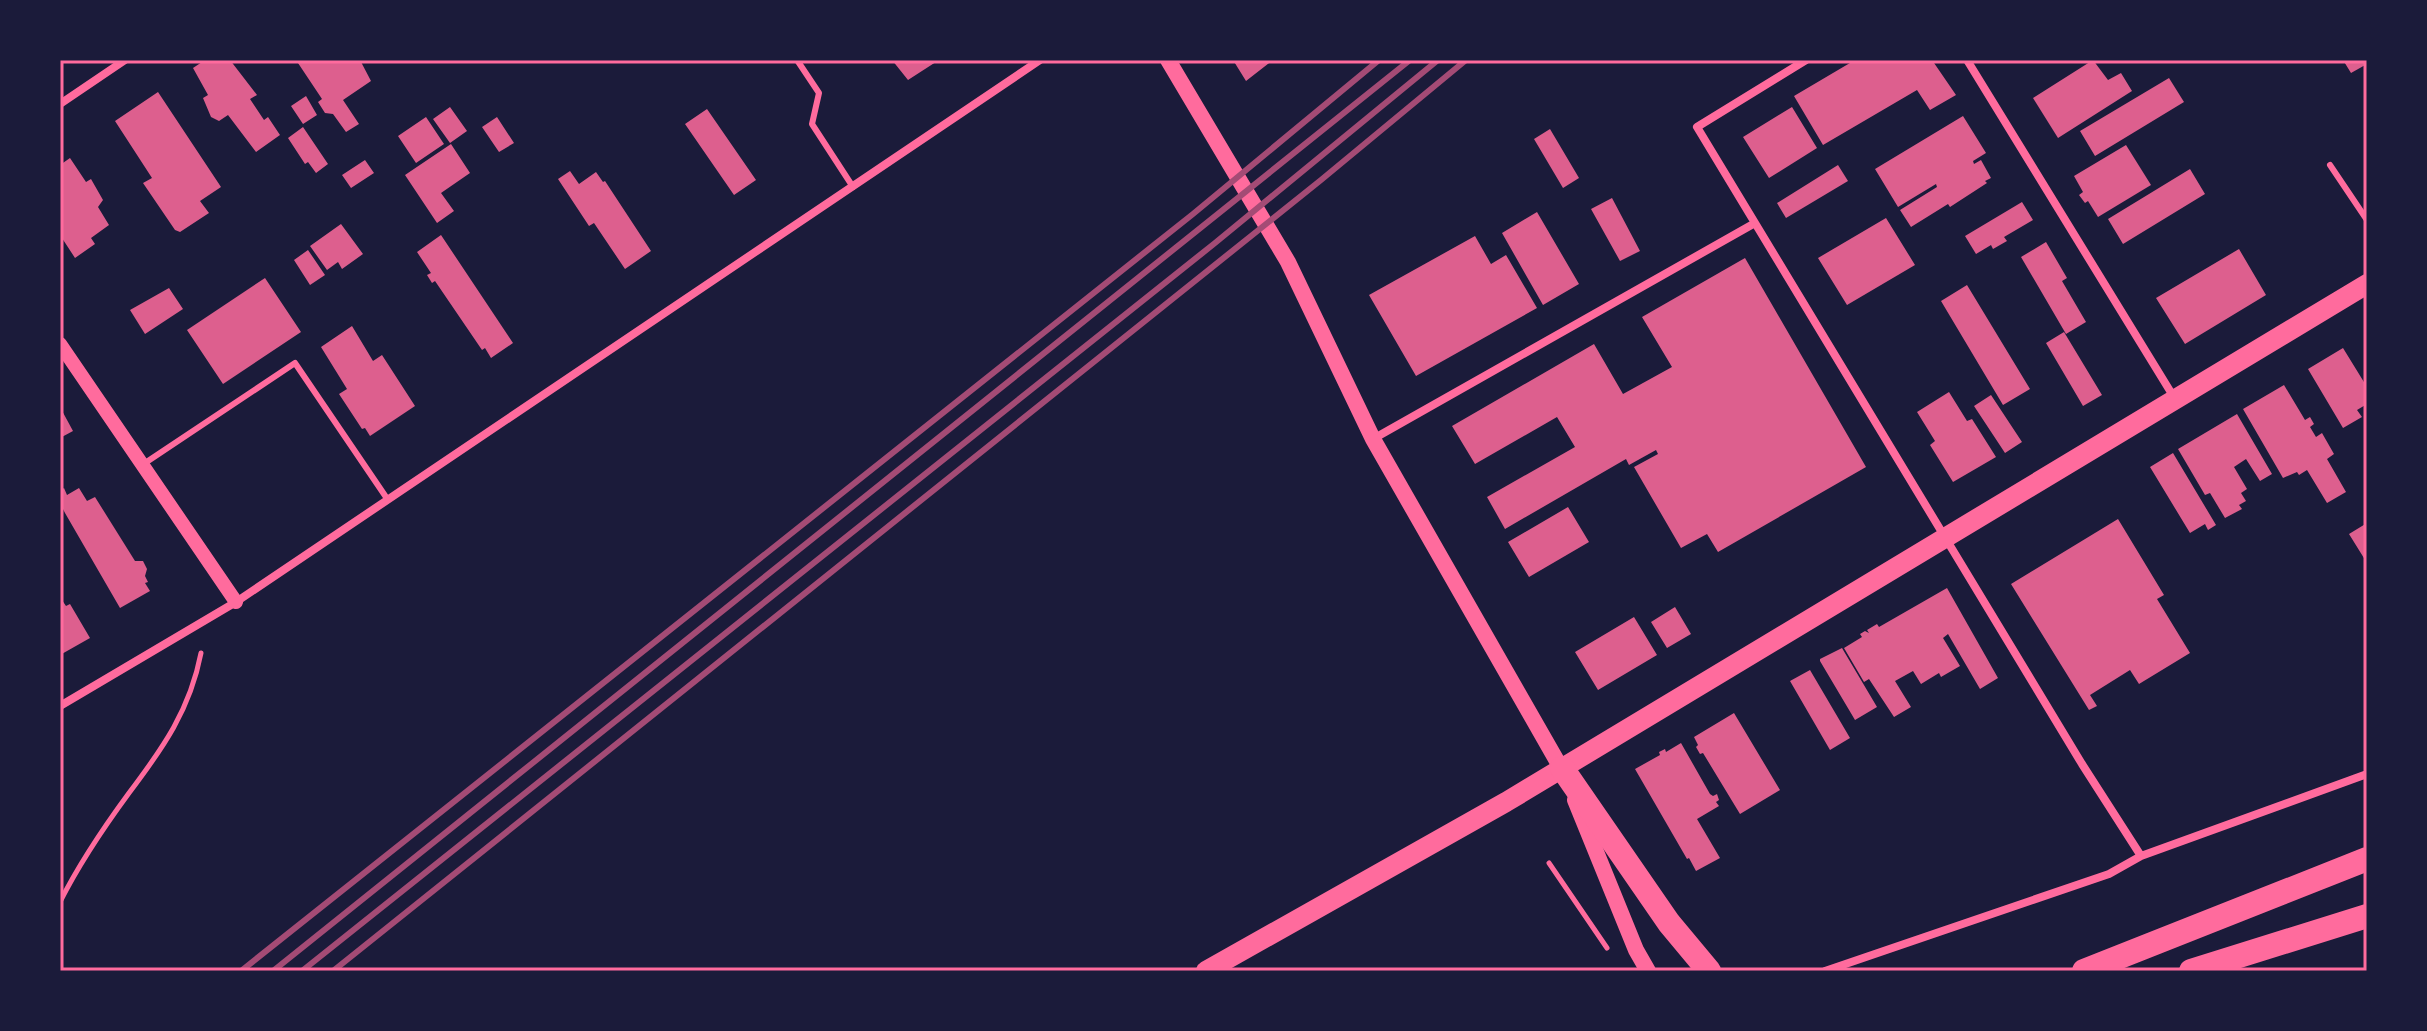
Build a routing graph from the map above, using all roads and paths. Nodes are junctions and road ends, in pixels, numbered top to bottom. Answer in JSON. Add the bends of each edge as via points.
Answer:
{"nodes":[{"id":1,"x":125,"y":60,"type":"edge"},
{"id":2,"x":797,"y":60,"type":"edge"},
{"id":3,"x":1040,"y":60,"type":"edge"},
{"id":4,"x":1168,"y":60,"type":"edge"},
{"id":5,"x":1806,"y":60,"type":"edge"},
{"id":6,"x":1967,"y":60,"type":"edge"},
{"id":7,"x":60,"y":104,"type":"edge"},
{"id":8,"x":2330,"y":165,"type":"dead end"},
{"id":9,"x":853,"y":187,"type":"junction"},
{"id":10,"x":2367,"y":220,"type":"edge"},
{"id":11,"x":1755,"y":223,"type":"junction"},
{"id":12,"x":2367,"y":284,"type":"edge"},
{"id":13,"x":60,"y":344,"type":"edge"},
{"id":14,"x":2175,"y":399,"type":"junction"},
{"id":15,"x":1373,"y":439,"type":"junction"},
{"id":16,"x":142,"y":465,"type":"junction"},
{"id":17,"x":388,"y":500,"type":"junction"},
{"id":18,"x":1944,"y":536,"type":"junction"},
{"id":19,"x":236,"y":602,"type":"junction"},
{"id":20,"x":201,"y":653,"type":"dead end"},
{"id":21,"x":60,"y":706,"type":"edge"},
{"id":22,"x":1562,"y":768,"type":"junction"},
{"id":23,"x":2367,"y":774,"type":"edge"},
{"id":24,"x":2141,"y":856,"type":"junction"},
{"id":25,"x":2367,"y":859,"type":"edge"},
{"id":26,"x":1549,"y":863,"type":"dead end"},
{"id":27,"x":60,"y":902,"type":"edge"},
{"id":28,"x":2367,"y":916,"type":"edge"},
{"id":29,"x":1613,"y":958,"type":"dead end"},
{"id":30,"x":1206,"y":971,"type":"edge"},
{"id":31,"x":1648,"y":971,"type":"edge"},
{"id":32,"x":1709,"y":971,"type":"edge"},
{"id":33,"x":1825,"y":971,"type":"edge"},
{"id":34,"x":2084,"y":971,"type":"edge"},
{"id":35,"x":2191,"y":971,"type":"edge"}],
"edges":[{"from":1,"to":7,"type":"street"},
{"from":2,"to":9,"type":"lane","via":[[819,93],[812,124]]},
{"from":3,"to":9,"type":"street"},
{"from":4,"to":15,"type":"main road","via":[[1288,262]]},
{"from":5,"to":11,"type":"street","via":[[1697,127]]},
{"from":6,"to":14,"type":"street"},
{"from":8,"to":10,"type":"lane"},
{"from":9,"to":17,"type":"street"},
{"from":11,"to":15,"type":"street"},
{"from":11,"to":18,"type":"street"},
{"from":12,"to":14,"type":"main road"},
{"from":13,"to":16,"type":"street"},
{"from":14,"to":18,"type":"main road"},
{"from":15,"to":22,"type":"main road"},
{"from":16,"to":17,"type":"lane","via":[[295,363]]},
{"from":16,"to":19,"type":"street"},
{"from":17,"to":19,"type":"street"},
{"from":18,"to":22,"type":"main road"},
{"from":18,"to":24,"type":"street"},
{"from":19,"to":21,"type":"street"},
{"from":20,"to":27,"type":"path","via":[[190,696],[159,754]]},
{"from":22,"to":30,"type":"main road"},
{"from":22,"to":31,"type":"main road"},
{"from":22,"to":32,"type":"highway","via":[[1669,923]]},
{"from":23,"to":24,"type":"street"},
{"from":24,"to":33,"type":"street","via":[[2109,874]]},
{"from":25,"to":34,"type":"highway"},
{"from":26,"to":29,"type":"path"},
{"from":28,"to":35,"type":"highway"}]}
